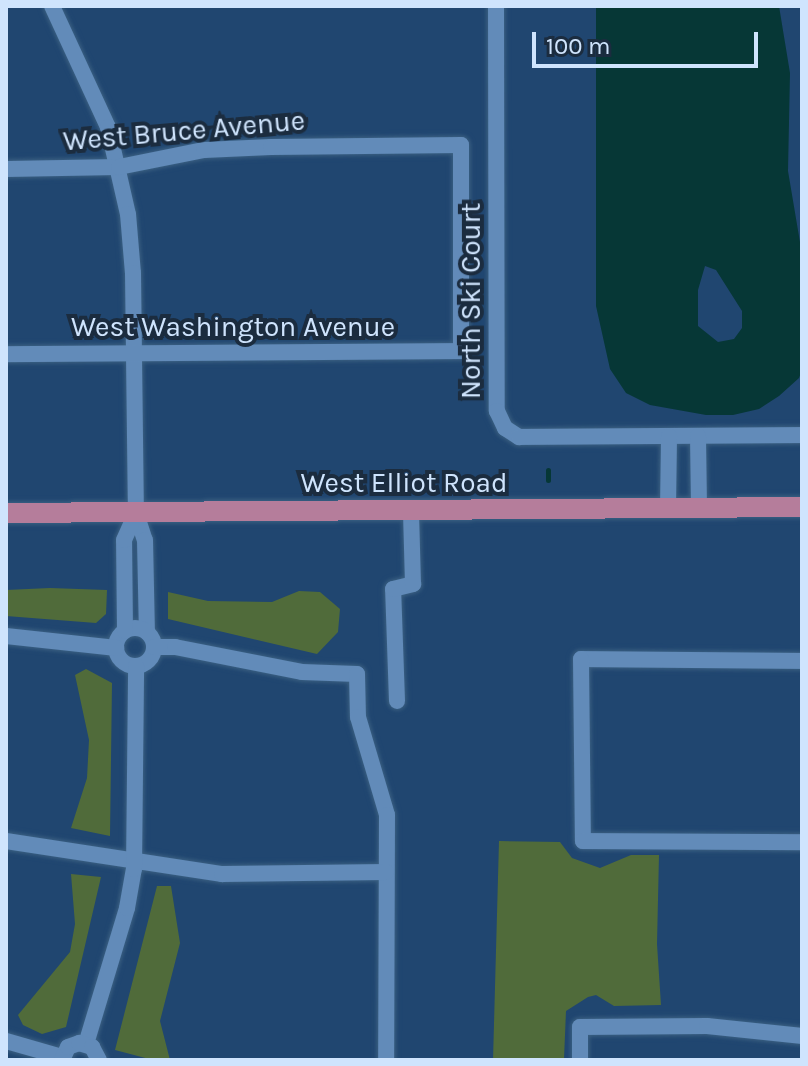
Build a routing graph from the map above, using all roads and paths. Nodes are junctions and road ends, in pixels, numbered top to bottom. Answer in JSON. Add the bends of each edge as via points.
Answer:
{"nodes":[{"id":1,"x":52,"y":6,"type":"edge"},
{"id":2,"x":496,"y":6,"type":"edge"},
{"id":3,"x":119,"y":167,"type":"junction"},
{"id":4,"x":6,"y":169,"type":"edge"},
{"id":5,"x":461,"y":351,"type":"joint"},
{"id":6,"x":6,"y":354,"type":"edge"},
{"id":7,"x":134,"y":354,"type":"junction"},
{"id":8,"x":802,"y":435,"type":"edge"},
{"id":9,"x":669,"y":436,"type":"junction"},
{"id":10,"x":698,"y":436,"type":"junction"},
{"id":11,"x":802,"y":507,"type":"edge"},
{"id":12,"x":668,"y":509,"type":"junction"},
{"id":13,"x":699,"y":509,"type":"junction"},
{"id":14,"x":411,"y":511,"type":"junction"},
{"id":15,"x":6,"y":513,"type":"edge"},
{"id":16,"x":136,"y":513,"type":"junction"},
{"id":17,"x":125,"y":631,"type":"junction"},
{"id":18,"x":6,"y":636,"type":"edge"},
{"id":19,"x":151,"y":639,"type":"junction"},
{"id":20,"x":116,"y":648,"type":"junction"},
{"id":21,"x":802,"y":661,"type":"edge"},
{"id":22,"x":136,"y":666,"type":"junction"},
{"id":23,"x":397,"y":701,"type":"dead end"},
{"id":24,"x":6,"y":841,"type":"edge"},
{"id":25,"x":802,"y":842,"type":"edge"},
{"id":26,"x":134,"y":861,"type":"junction"},
{"id":27,"x":386,"y":872,"type":"junction"},
{"id":28,"x":802,"y":1036,"type":"edge"},
{"id":29,"x":6,"y":1041,"type":"edge"},
{"id":30,"x":86,"y":1044,"type":"junction"},
{"id":31,"x":62,"y":1059,"type":"edge"},
{"id":32,"x":99,"y":1060,"type":"edge"},
{"id":33,"x":386,"y":1060,"type":"edge"},
{"id":34,"x":580,"y":1060,"type":"edge"}],
"edges":[{"from":1,"to":3,"type":"street","via":[[108,127]]},
{"from":2,"to":9,"type":"street","name":"North Ski Court","via":[[499,420],[519,437]]},
{"from":3,"to":4,"type":"street","name":"West Bruce Avenue"},
{"from":3,"to":5,"type":"street","name":"West Bruce Avenue","via":[[204,150],[461,145]]},
{"from":3,"to":7,"type":"street","via":[[133,273]]},
{"from":5,"to":7,"type":"street","name":"West Washington Avenue"},
{"from":6,"to":7,"type":"street","name":"West Washington Avenue"},
{"from":7,"to":16,"type":"street"},
{"from":8,"to":10,"type":"street","name":"North Ski Court"},
{"from":9,"to":10,"type":"street","name":"North Ski Court"},
{"from":9,"to":12,"type":"street"},
{"from":10,"to":13,"type":"street"},
{"from":11,"to":13,"type":"main road","name":"West Elliot Road"},
{"from":12,"to":13,"type":"main road","name":"West Elliot Road"},
{"from":12,"to":14,"type":"main road","name":"West Elliot Road"},
{"from":14,"to":16,"type":"main road","name":"West Elliot Road"},
{"from":14,"to":23,"type":"street","via":[[413,584],[393,589]]},
{"from":15,"to":16,"type":"main road","name":"West Elliot Road"},
{"from":16,"to":17,"type":"street","via":[[124,540]]},
{"from":16,"to":19,"type":"street","via":[[145,540]]},
{"from":17,"to":19,"type":"street","via":[[136,628]]},
{"from":17,"to":20,"type":"street"},
{"from":18,"to":20,"type":"street"},
{"from":19,"to":22,"type":"street","via":[[147,662]]},
{"from":19,"to":27,"type":"street","via":[[302,672],[357,674],[358,717],[387,815]]},
{"from":20,"to":22,"type":"street","via":[[125,663]]},
{"from":21,"to":25,"type":"street","via":[[581,659],[583,841]]},
{"from":22,"to":26,"type":"street"},
{"from":24,"to":26,"type":"street"},
{"from":26,"to":27,"type":"street","via":[[261,876]]},
{"from":26,"to":30,"type":"street","via":[[127,908]]},
{"from":27,"to":33,"type":"street"},
{"from":28,"to":34,"type":"street","via":[[707,1026],[580,1027]]},
{"from":29,"to":31,"type":"street"},
{"from":30,"to":31,"type":"street","via":[[74,1044]]},
{"from":30,"to":32,"type":"street"}]}
